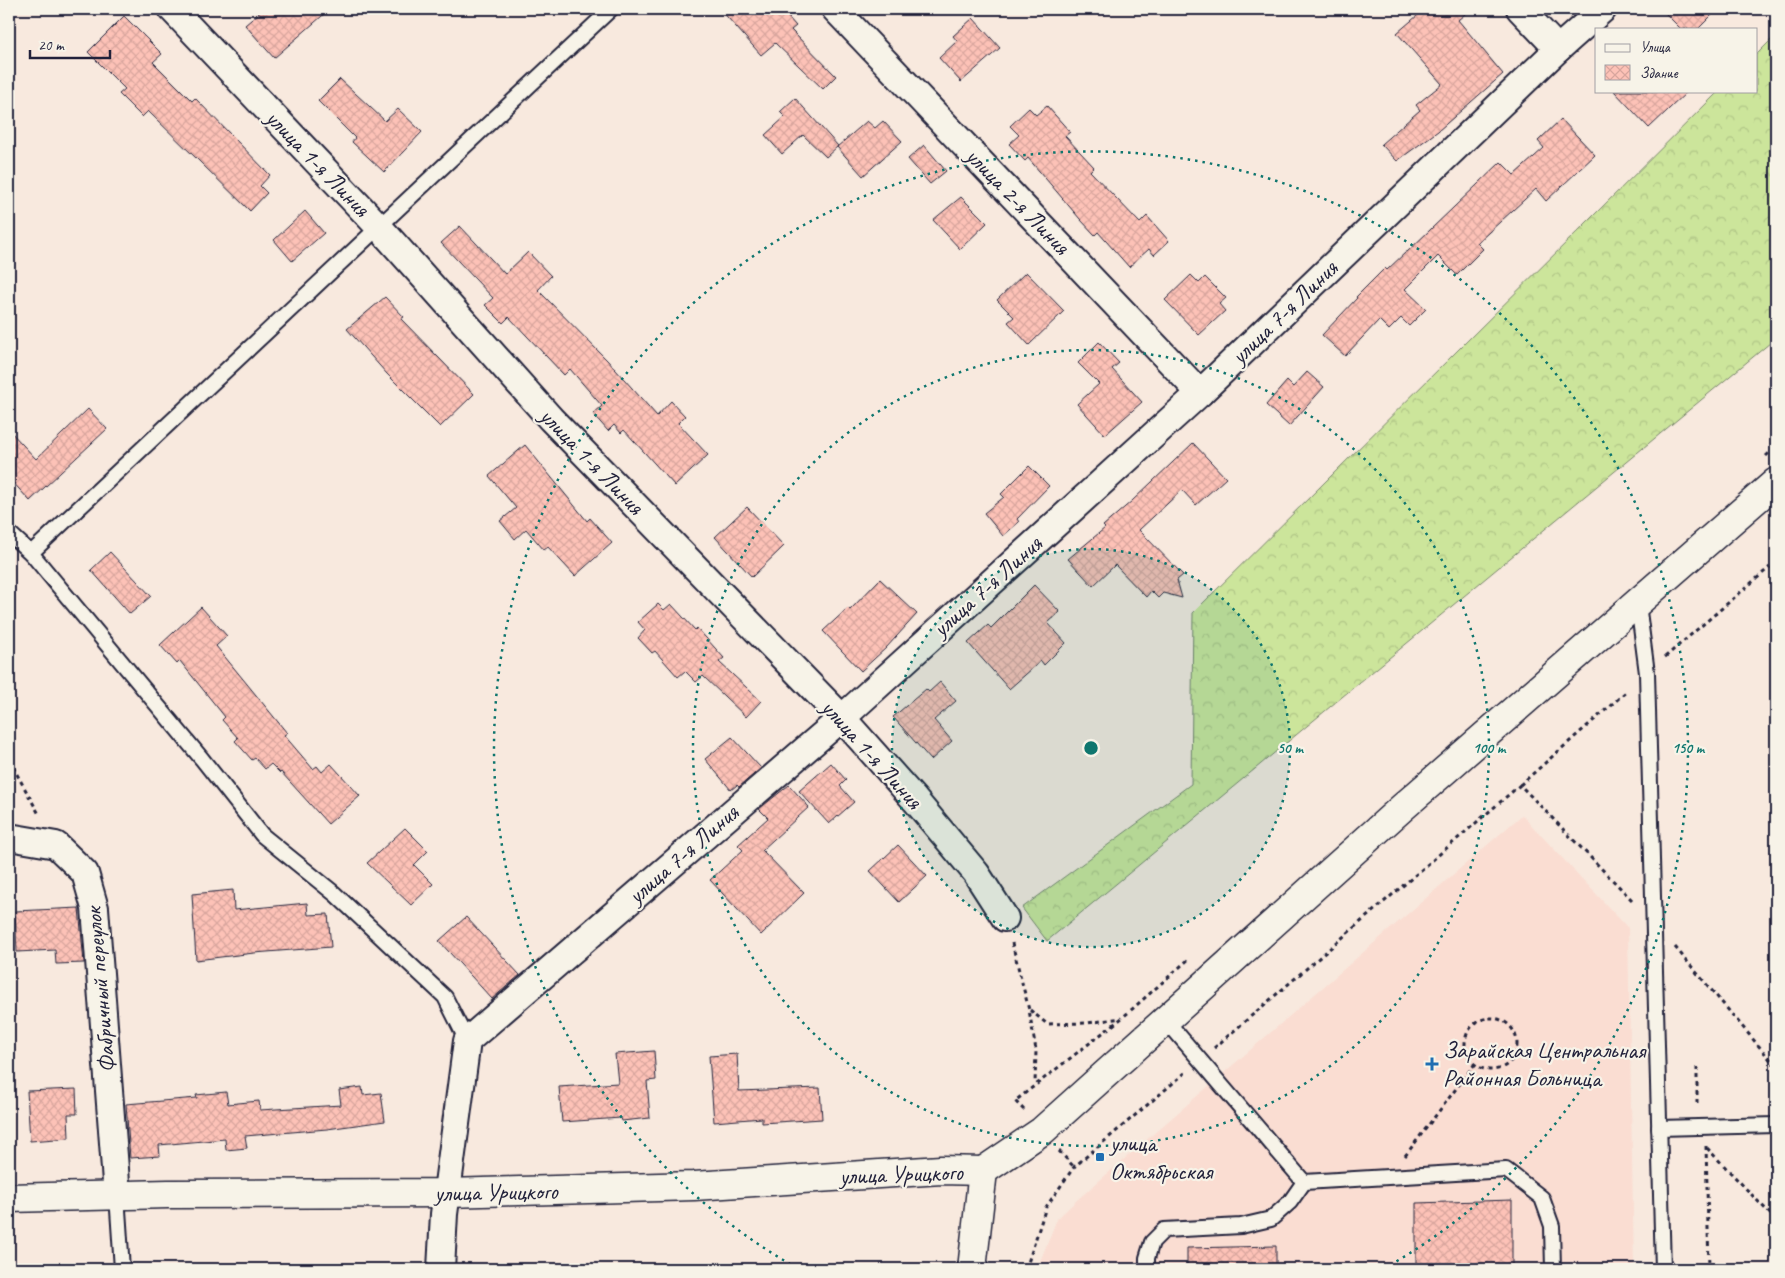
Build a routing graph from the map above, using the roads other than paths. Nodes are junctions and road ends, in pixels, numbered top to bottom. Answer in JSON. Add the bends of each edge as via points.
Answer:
{"nodes":[{"id":1,"x":172,"y":9,"type":"edge"},
{"id":2,"x":612,"y":9,"type":"edge"},
{"id":3,"x":835,"y":9,"type":"edge"},
{"id":4,"x":1520,"y":9,"type":"edge"},
{"id":5,"x":1603,"y":9,"type":"edge"},
{"id":6,"x":1558,"y":49,"type":"junction"},
{"id":7,"x":379,"y":227,"type":"junction"},
{"id":8,"x":1200,"y":393,"type":"junction"},
{"id":9,"x":1776,"y":482,"type":"edge"},
{"id":10,"x":9,"y":532,"type":"edge"},
{"id":11,"x":31,"y":553,"type":"junction"},
{"id":12,"x":1638,"y":604,"type":"junction"},
{"id":13,"x":842,"y":718,"type":"junction"},
{"id":14,"x":9,"y":837,"type":"edge"},
{"id":15,"x":1005,"y":918,"type":"road end"},
{"id":16,"x":1165,"y":1019,"type":"junction"},
{"id":17,"x":467,"y":1041,"type":"junction"},
{"id":18,"x":1776,"y":1125,"type":"edge"},
{"id":19,"x":1659,"y":1128,"type":"junction"},
{"id":20,"x":983,"y":1171,"type":"junction"},
{"id":21,"x":1304,"y":1182,"type":"junction"},
{"id":22,"x":448,"y":1193,"type":"junction"},
{"id":23,"x":117,"y":1195,"type":"junction"},
{"id":24,"x":9,"y":1198,"type":"edge"},
{"id":25,"x":122,"y":1269,"type":"edge"},
{"id":26,"x":441,"y":1269,"type":"edge"},
{"id":27,"x":972,"y":1269,"type":"edge"},
{"id":28,"x":1147,"y":1269,"type":"edge"},
{"id":29,"x":1553,"y":1269,"type":"edge"},
{"id":30,"x":1663,"y":1269,"type":"edge"}],
"edges":[{"from":1,"to":7,"type":"street","name":"улица 1-я Линия"},
{"from":2,"to":7,"type":"lane"},
{"from":3,"to":8,"type":"street","name":"улица 2-я Линия"},
{"from":4,"to":6,"type":"street"},
{"from":5,"to":6,"type":"street","name":"улица 7-я Линия"},
{"from":6,"to":8,"type":"street","name":"улица 7-я Линия"},
{"from":7,"to":11,"type":"lane"},
{"from":7,"to":13,"type":"street","name":"улица 1-я Линия","via":[[551,419]]},
{"from":8,"to":13,"type":"street","name":"улица 7-я Линия"},
{"from":9,"to":12,"type":"main road"},
{"from":10,"to":11,"type":"lane"},
{"from":11,"to":17,"type":"lane","via":[[262,834],[335,894],[445,997]]},
{"from":12,"to":16,"type":"main road"},
{"from":12,"to":19,"type":"lane","via":[[1647,673]]},
{"from":13,"to":15,"type":"street","name":"улица 1-я Линия","via":[[976,873]]},
{"from":13,"to":17,"type":"street","name":"улица 7-я Линия"},
{"from":14,"to":23,"type":"street","name":"Фабричный переулок","via":[[56,846],[85,873],[95,908]]},
{"from":16,"to":20,"type":"main road","via":[[1042,1131]]},
{"from":16,"to":21,"type":"lane"},
{"from":17,"to":22,"type":"street"},
{"from":18,"to":19,"type":"lane"},
{"from":19,"to":30,"type":"lane"},
{"from":20,"to":22,"type":"main road","name":"улица Урицкого","via":[[941,1170],[694,1186]]},
{"from":20,"to":27,"type":"main road"},
{"from":21,"to":28,"type":"lane","via":[[1290,1202],[1271,1219],[1241,1226],[1164,1230],[1152,1242],[1146,1258]]},
{"from":21,"to":29,"type":"lane","via":[[1506,1170],[1542,1198],[1552,1226]]},
{"from":22,"to":23,"type":"main road","name":"улица Урицкого"},
{"from":22,"to":26,"type":"street"},
{"from":23,"to":24,"type":"main road","name":"улица Урицкого"},
{"from":23,"to":25,"type":"lane"}]}
